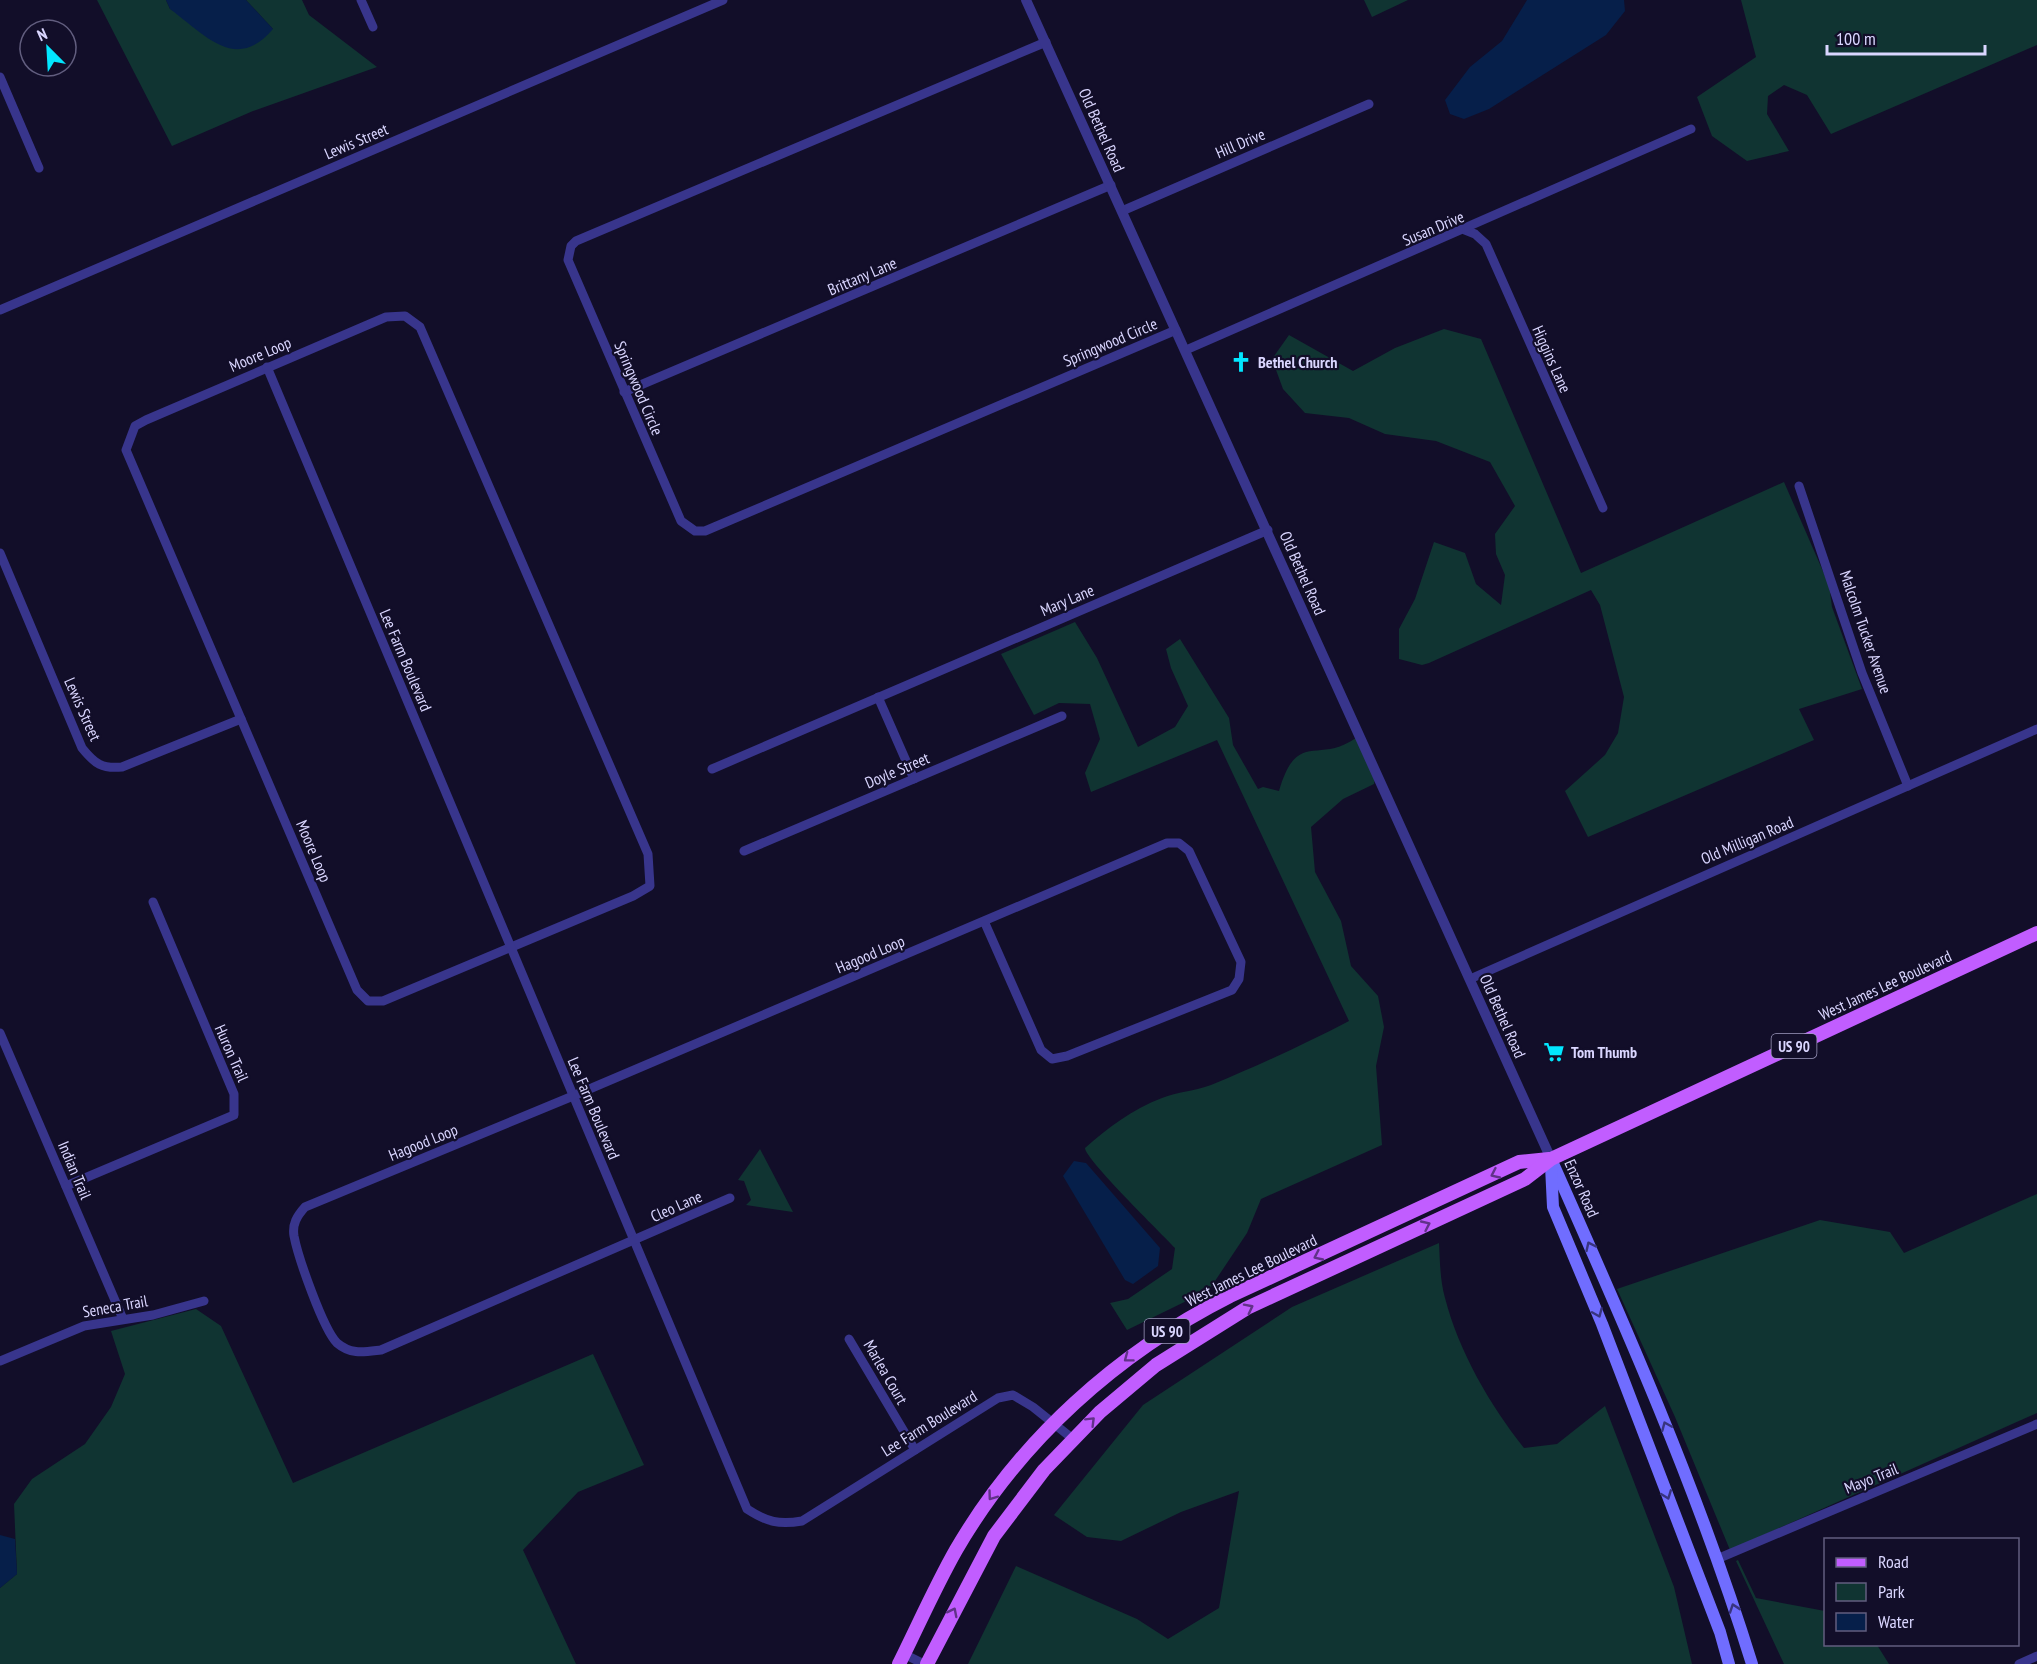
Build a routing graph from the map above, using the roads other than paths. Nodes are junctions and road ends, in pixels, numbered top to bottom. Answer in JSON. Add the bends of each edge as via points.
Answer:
{"nodes":[{"id":1,"x":361,"y":0,"type":"edge"},
{"id":2,"x":723,"y":0,"type":"edge"},
{"id":3,"x":1026,"y":0,"type":"edge"},
{"id":4,"x":373,"y":27,"type":"dead end"},
{"id":5,"x":1046,"y":42,"type":"junction"},
{"id":6,"x":0,"y":77,"type":"edge"},
{"id":7,"x":1369,"y":104,"type":"dead end"},
{"id":8,"x":1691,"y":129,"type":"dead end"},
{"id":9,"x":39,"y":168,"type":"dead end"},
{"id":10,"x":1111,"y":185,"type":"junction"},
{"id":11,"x":1122,"y":211,"type":"junction"},
{"id":12,"x":1465,"y":230,"type":"junction"},
{"id":13,"x":0,"y":310,"type":"edge"},
{"id":14,"x":1176,"y":330,"type":"junction"},
{"id":15,"x":1186,"y":350,"type":"junction"},
{"id":16,"x":267,"y":367,"type":"junction"},
{"id":17,"x":624,"y":392,"type":"junction"},
{"id":18,"x":1799,"y":486,"type":"dead end"},
{"id":19,"x":1603,"y":508,"type":"dead end"},
{"id":20,"x":1268,"y":531,"type":"junction"},
{"id":21,"x":0,"y":553,"type":"edge"},
{"id":22,"x":878,"y":697,"type":"junction"},
{"id":23,"x":1062,"y":716,"type":"dead end"},
{"id":24,"x":241,"y":719,"type":"junction"},
{"id":25,"x":2037,"y":729,"type":"edge"},
{"id":26,"x":712,"y":769,"type":"dead end"},
{"id":27,"x":914,"y":779,"type":"junction"},
{"id":28,"x":1908,"y":786,"type":"junction"},
{"id":29,"x":744,"y":851,"type":"dead end"},
{"id":30,"x":153,"y":902,"type":"dead end"},
{"id":31,"x":984,"y":921,"type":"junction"},
{"id":32,"x":2037,"y":933,"type":"edge"},
{"id":33,"x":510,"y":947,"type":"junction"},
{"id":34,"x":1470,"y":979,"type":"junction"},
{"id":35,"x":0,"y":1033,"type":"edge"},
{"id":36,"x":573,"y":1096,"type":"junction"},
{"id":37,"x":1551,"y":1159,"type":"junction"},
{"id":38,"x":66,"y":1186,"type":"junction"},
{"id":39,"x":730,"y":1198,"type":"dead end"},
{"id":40,"x":634,"y":1241,"type":"junction"},
{"id":41,"x":204,"y":1301,"type":"dead end"},
{"id":42,"x":123,"y":1319,"type":"junction"},
{"id":43,"x":849,"y":1339,"type":"dead end"},
{"id":44,"x":0,"y":1361,"type":"edge"},
{"id":45,"x":1054,"y":1423,"type":"junction"},
{"id":46,"x":2037,"y":1424,"type":"edge"},
{"id":47,"x":1073,"y":1439,"type":"junction"},
{"id":48,"x":915,"y":1450,"type":"junction"},
{"id":49,"x":1717,"y":1560,"type":"junction"},
{"id":50,"x":2037,"y":1656,"type":"edge"},
{"id":51,"x":901,"y":1659,"type":"edge"},
{"id":52,"x":925,"y":1664,"type":"edge"},
{"id":53,"x":1729,"y":1664,"type":"edge"},
{"id":54,"x":1752,"y":1664,"type":"edge"},
{"id":55,"x":2019,"y":1664,"type":"edge"}],
"edges":[{"from":1,"to":4,"type":"street"},
{"from":2,"to":13,"type":"street","name":"Lewis Street"},
{"from":3,"to":5,"type":"street","name":"Old Bethel Road"},
{"from":5,"to":10,"type":"street","name":"Old Bethel Road"},
{"from":5,"to":17,"type":"street","name":"Springwood Circle","via":[[576,241],[568,260]]},
{"from":6,"to":9,"type":"street"},
{"from":7,"to":11,"type":"street","name":"Hill Drive"},
{"from":8,"to":12,"type":"street","name":"Susan Drive"},
{"from":10,"to":11,"type":"street","name":"Old Bethel Road"},
{"from":10,"to":17,"type":"street","name":"Brittany Lane"},
{"from":11,"to":14,"type":"street","name":"Old Bethel Road"},
{"from":12,"to":15,"type":"street","name":"Susan Drive"},
{"from":12,"to":19,"type":"street","name":"Higgins Lane","via":[[1486,244]]},
{"from":14,"to":15,"type":"street","name":"Old Bethel Road"},
{"from":14,"to":17,"type":"street","name":"Springwood Circle","via":[[705,531],[695,531],[681,521]]},
{"from":15,"to":20,"type":"street","name":"Old Bethel Road"},
{"from":16,"to":24,"type":"street","name":"Moore Loop","via":[[135,426],[126,450]]},
{"from":16,"to":33,"type":"street","name":"Lee Farm Boulevard"},
{"from":16,"to":33,"type":"street","name":"Moore Loop","via":[[386,317],[405,316],[420,327],[648,854],[650,886]]},
{"from":18,"to":28,"type":"street","name":"Malcolm Tucker Avenue","via":[[1862,673]]},
{"from":20,"to":22,"type":"street","name":"Mary Lane"},
{"from":20,"to":34,"type":"street","name":"Old Bethel Road"},
{"from":21,"to":24,"type":"street","name":"Lewis Street","via":[[82,748],[94,762],[105,768],[122,767]]},
{"from":22,"to":26,"type":"street","name":"Mary Lane"},
{"from":22,"to":27,"type":"street"},
{"from":23,"to":27,"type":"street","name":"Doyle Street"},
{"from":24,"to":33,"type":"street","name":"Moore Loop","via":[[357,990],[368,1001],[383,1001]]},
{"from":25,"to":28,"type":"street","name":"Old Milligan Road"},
{"from":27,"to":29,"type":"street","name":"Doyle Street"},
{"from":28,"to":34,"type":"street","name":"Old Milligan Road"},
{"from":30,"to":38,"type":"street","name":"Huron Trail","via":[[234,1094],[234,1115]]},
{"from":31,"to":31,"type":"street","name":"Hagood Loop","via":[[1167,843],[1179,843],[1189,851],[1241,962],[1239,980],[1232,990],[1052,1059],[1041,1050]]},
{"from":31,"to":36,"type":"street","name":"Hagood Loop"},
{"from":32,"to":37,"type":"main road","name":"West James Lee Boulevard","number":"US 90"},
{"from":33,"to":36,"type":"street","name":"Lee Farm Boulevard"},
{"from":34,"to":37,"type":"street","name":"Old Bethel Road"},
{"from":35,"to":38,"type":"street","name":"Indian Trail"},
{"from":36,"to":40,"type":"street","name":"Lee Farm Boulevard"},
{"from":36,"to":40,"type":"street","name":"Hagood Loop","via":[[304,1207],[295,1218],[294,1235],[323,1321],[337,1342],[355,1353],[381,1350]]},
{"from":37,"to":45,"type":"main road","name":"West James Lee Boulevard","number":"US 90","one_way":true,"via":[[1519,1162],[1198,1312],[1131,1355]]},
{"from":47,"to":37,"type":"main road","name":"West James Lee Boulevard","number":"US 90","one_way":true,"via":[[1156,1365],[1216,1325],[1525,1179]]},
{"from":49,"to":37,"type":"main road","name":"Enzor Road","one_way":true,"via":[[1690,1484]]},
{"from":37,"to":53,"type":"main road","name":"Enzor Road","one_way":true,"via":[[1553,1207],[1602,1324]]},
{"from":38,"to":42,"type":"street","name":"Indian Trail"},
{"from":39,"to":40,"type":"street","name":"Cleo Lane"},
{"from":40,"to":48,"type":"street","name":"Lee Farm Boulevard","via":[[747,1509],[765,1521],[781,1525],[802,1521]]},
{"from":41,"to":42,"type":"street","name":"Seneca Trail"},
{"from":42,"to":44,"type":"street","name":"Seneca Trail","via":[[84,1326]]},
{"from":43,"to":48,"type":"street","name":"Marlea Court"},
{"from":45,"to":47,"type":"street","name":"Lee Farm Boulevard"},
{"from":45,"to":48,"type":"street","name":"Lee Farm Boulevard","via":[[1013,1395],[998,1398]]},
{"from":45,"to":51,"type":"main road","name":"West James Lee Boulevard","number":"US 90","one_way":true,"via":[[1003,1480],[968,1531]]},
{"from":46,"to":49,"type":"street","name":"Mayo Trail"},
{"from":52,"to":47,"type":"main road","name":"West James Lee Boulevard","number":"US 90","one_way":true,"via":[[994,1536]]},
{"from":54,"to":49,"type":"main road","name":"Enzor Road","one_way":true},
{"from":50,"to":55,"type":"street"},
{"from":51,"to":52,"type":"street"}]}
